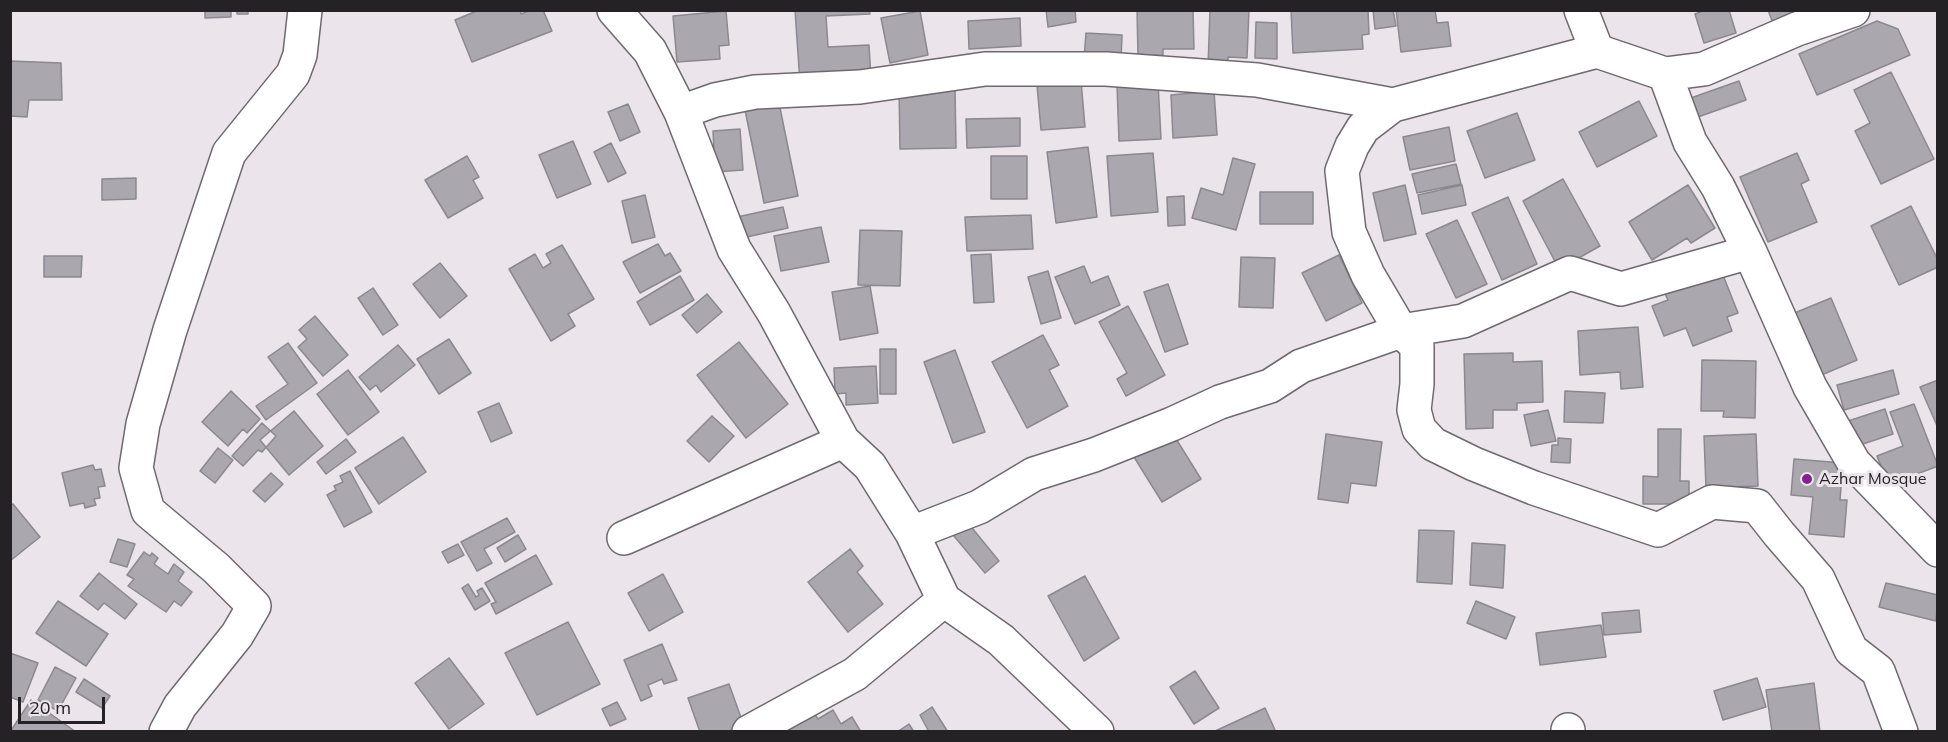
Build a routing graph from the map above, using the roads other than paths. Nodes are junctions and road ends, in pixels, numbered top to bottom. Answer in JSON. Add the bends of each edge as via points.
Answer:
{"nodes":[{"id":1,"x":305,"y":10,"type":"edge"},
{"id":2,"x":614,"y":10,"type":"edge"},
{"id":3,"x":1581,"y":10,"type":"edge"},
{"id":4,"x":1853,"y":10,"type":"edge"},
{"id":5,"x":1597,"y":51,"type":"junction"},
{"id":6,"x":1665,"y":74,"type":"junction"},
{"id":7,"x":1393,"y":105,"type":"junction"},
{"id":8,"x":681,"y":112,"type":"junction"},
{"id":9,"x":1749,"y":252,"type":"junction"},
{"id":10,"x":1401,"y":331,"type":"junction"},
{"id":11,"x":843,"y":441,"type":"junction"},
{"id":12,"x":912,"y":533,"type":"junction"},
{"id":13,"x":624,"y":538,"type":"dead end"},
{"id":14,"x":1938,"y":550,"type":"edge"},
{"id":15,"x":944,"y":600,"type":"junction"},
{"id":16,"x":166,"y":732,"type":"edge"},
{"id":17,"x":749,"y":732,"type":"edge"},
{"id":18,"x":1097,"y":732,"type":"edge"},
{"id":19,"x":1901,"y":732,"type":"edge"}],
"edges":[{"from":1,"to":16,"type":"street","via":[[300,56],[293,74],[229,153],[143,424],[136,468],[148,511],[254,606],[237,635],[180,706]]},
{"from":2,"to":8,"type":"street","via":[[650,51]]},
{"from":3,"to":5,"type":"street"},
{"from":4,"to":6,"type":"street","via":[[1704,69]]},
{"from":5,"to":6,"type":"street"},
{"from":5,"to":7,"type":"street"},
{"from":6,"to":9,"type":"street","via":[[1690,142],[1718,187]]},
{"from":7,"to":8,"type":"street","via":[[1257,80],[1202,75],[1106,69],[985,69],[860,87],[754,92]]},
{"from":7,"to":10,"type":"street","via":[[1363,128],[1342,171],[1349,232],[1368,275]]},
{"from":8,"to":11,"type":"street","via":[[735,249]]},
{"from":9,"to":10,"type":"street","via":[[1622,289],[1570,273],[1463,321]]},
{"from":9,"to":14,"type":"street","via":[[1810,387],[1854,463]]},
{"from":10,"to":12,"type":"street","via":[[1300,366],[1270,386],[1220,402],[1094,455],[1034,474],[979,507]]},
{"from":10,"to":19,"type":"street","via":[[1417,346],[1414,410],[1419,429],[1433,444],[1534,488],[1658,530],[1712,502],[1757,506],[1818,579],[1851,650],[1878,671]]},
{"from":11,"to":12,"type":"street","via":[[870,466]]},
{"from":11,"to":13,"type":"street"},
{"from":12,"to":15,"type":"street"},
{"from":15,"to":17,"type":"street","via":[[855,674]]},
{"from":15,"to":18,"type":"street","via":[[1001,640]]}]}
